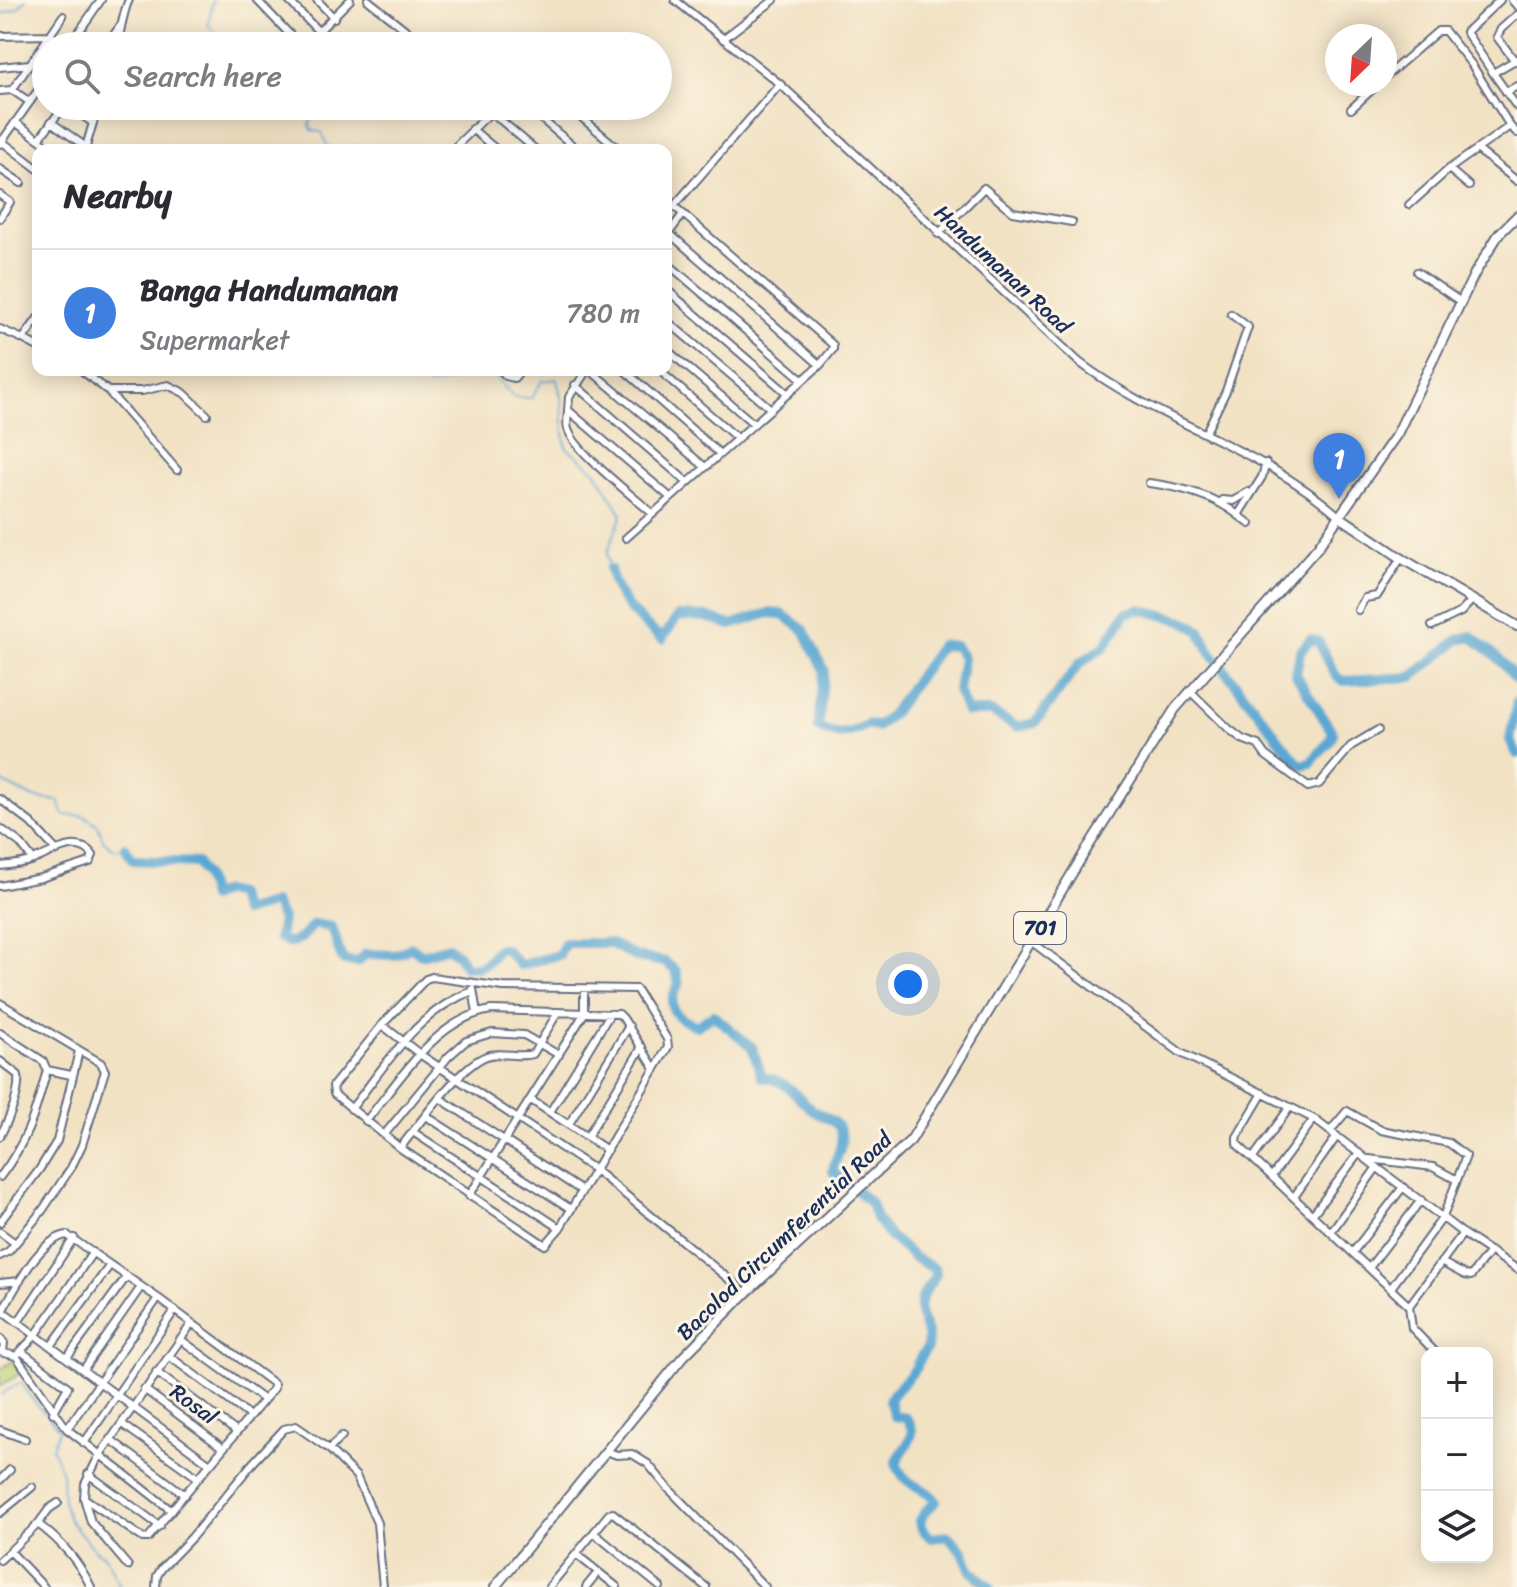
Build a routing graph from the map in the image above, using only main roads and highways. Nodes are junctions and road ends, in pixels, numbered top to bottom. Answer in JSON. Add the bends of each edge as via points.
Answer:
{"nodes":[{"id":1,"x":1517,"y":216,"type":"edge"},
{"id":2,"x":1340,"y":517,"type":"junction"},
{"id":3,"x":1517,"y":626,"type":"edge"},
{"id":4,"x":495,"y":1587,"type":"edge"}],
"edges":[{"from":1,"to":2,"type":"main road","name":"Bacolod Circumferential Road","via":[[1493,243],[1404,423]]},
{"from":2,"to":3,"type":"main road"},
{"from":2,"to":4,"type":"main road","name":"Bacolod Circumferential Road","number":"701","via":[[1175,709],[911,1140],[682,1358]]}]}
